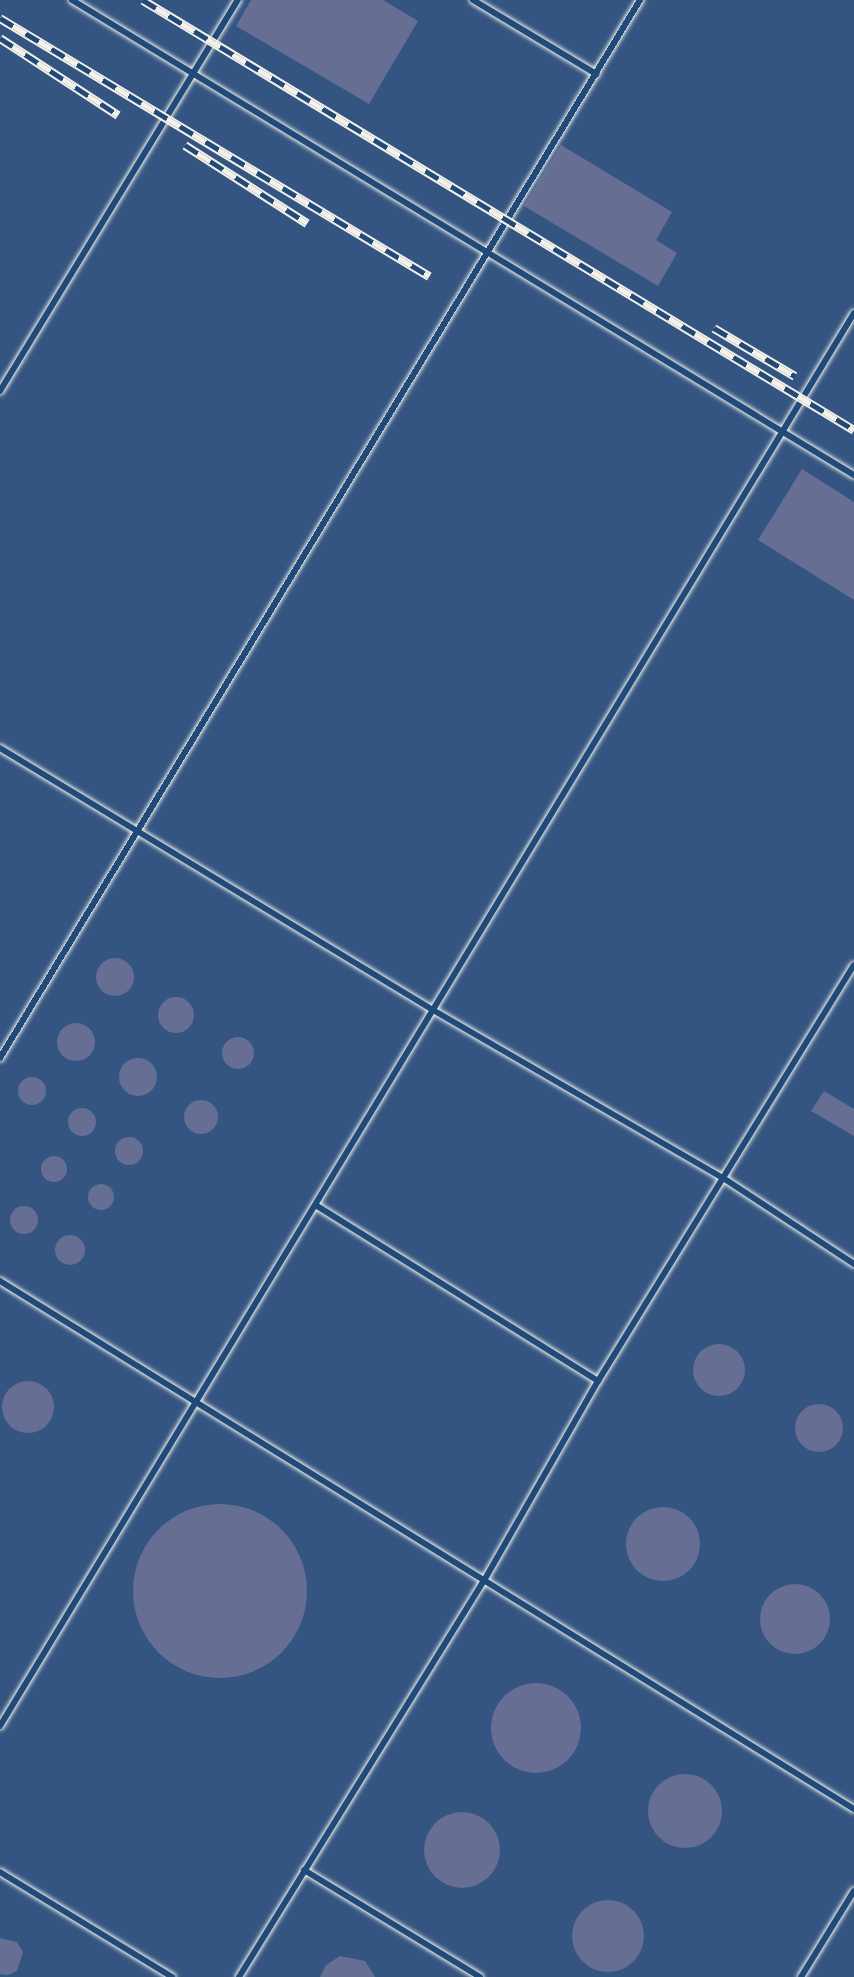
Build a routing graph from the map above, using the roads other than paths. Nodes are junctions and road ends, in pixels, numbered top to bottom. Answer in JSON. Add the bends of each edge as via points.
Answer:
{"nodes":[{"id":1,"x":72,"y":0,"type":"edge"},
{"id":2,"x":238,"y":0,"type":"edge"},
{"id":3,"x":473,"y":0,"type":"edge"},
{"id":4,"x":640,"y":0,"type":"edge"},
{"id":5,"x":192,"y":74,"type":"junction"},
{"id":6,"x":596,"y":74,"type":"junction"},
{"id":7,"x":486,"y":253,"type":"junction"},
{"id":8,"x":854,"y":313,"type":"edge"},
{"id":9,"x":0,"y":391,"type":"edge"},
{"id":10,"x":784,"y":432,"type":"junction"},
{"id":11,"x":854,"y":475,"type":"edge"},
{"id":12,"x":0,"y":748,"type":"edge"},
{"id":13,"x":139,"y":832,"type":"junction"},
{"id":14,"x":854,"y":965,"type":"edge"},
{"id":15,"x":432,"y":1010,"type":"junction"},
{"id":16,"x":0,"y":1058,"type":"edge"},
{"id":17,"x":722,"y":1178,"type":"junction"},
{"id":18,"x":317,"y":1206,"type":"junction"},
{"id":19,"x":854,"y":1264,"type":"edge"},
{"id":20,"x":0,"y":1282,"type":"edge"},
{"id":21,"x":598,"y":1381,"type":"junction"},
{"id":22,"x":195,"y":1399,"type":"junction"},
{"id":23,"x":485,"y":1579,"type":"junction"},
{"id":24,"x":0,"y":1726,"type":"edge"},
{"id":25,"x":854,"y":1809,"type":"edge"},
{"id":26,"x":304,"y":1870,"type":"junction"},
{"id":27,"x":0,"y":1872,"type":"edge"},
{"id":28,"x":854,"y":1891,"type":"edge"},
{"id":29,"x":172,"y":1977,"type":"edge"},
{"id":30,"x":239,"y":1977,"type":"edge"},
{"id":31,"x":480,"y":1977,"type":"edge"},
{"id":32,"x":802,"y":1977,"type":"edge"}],
"edges":[{"from":1,"to":5,"type":"lane"},
{"from":2,"to":5,"type":"lane"},
{"from":3,"to":6,"type":"lane"},
{"from":4,"to":6,"type":"lane"},
{"from":5,"to":7,"type":"lane"},
{"from":5,"to":9,"type":"lane"},
{"from":6,"to":7,"type":"lane"},
{"from":7,"to":10,"type":"lane"},
{"from":7,"to":13,"type":"lane"},
{"from":8,"to":10,"type":"lane"},
{"from":10,"to":11,"type":"lane"},
{"from":10,"to":15,"type":"lane"},
{"from":12,"to":13,"type":"lane"},
{"from":13,"to":15,"type":"lane"},
{"from":13,"to":16,"type":"lane"},
{"from":14,"to":17,"type":"lane"},
{"from":15,"to":17,"type":"lane"},
{"from":15,"to":18,"type":"lane"},
{"from":17,"to":19,"type":"lane"},
{"from":17,"to":21,"type":"lane"},
{"from":18,"to":21,"type":"lane"},
{"from":18,"to":22,"type":"lane"},
{"from":20,"to":22,"type":"lane"},
{"from":21,"to":23,"type":"lane"},
{"from":22,"to":23,"type":"lane"},
{"from":22,"to":24,"type":"lane"},
{"from":23,"to":25,"type":"lane"},
{"from":23,"to":26,"type":"lane"},
{"from":26,"to":30,"type":"lane"},
{"from":26,"to":31,"type":"lane"},
{"from":27,"to":29,"type":"lane"},
{"from":28,"to":32,"type":"lane"}]}
